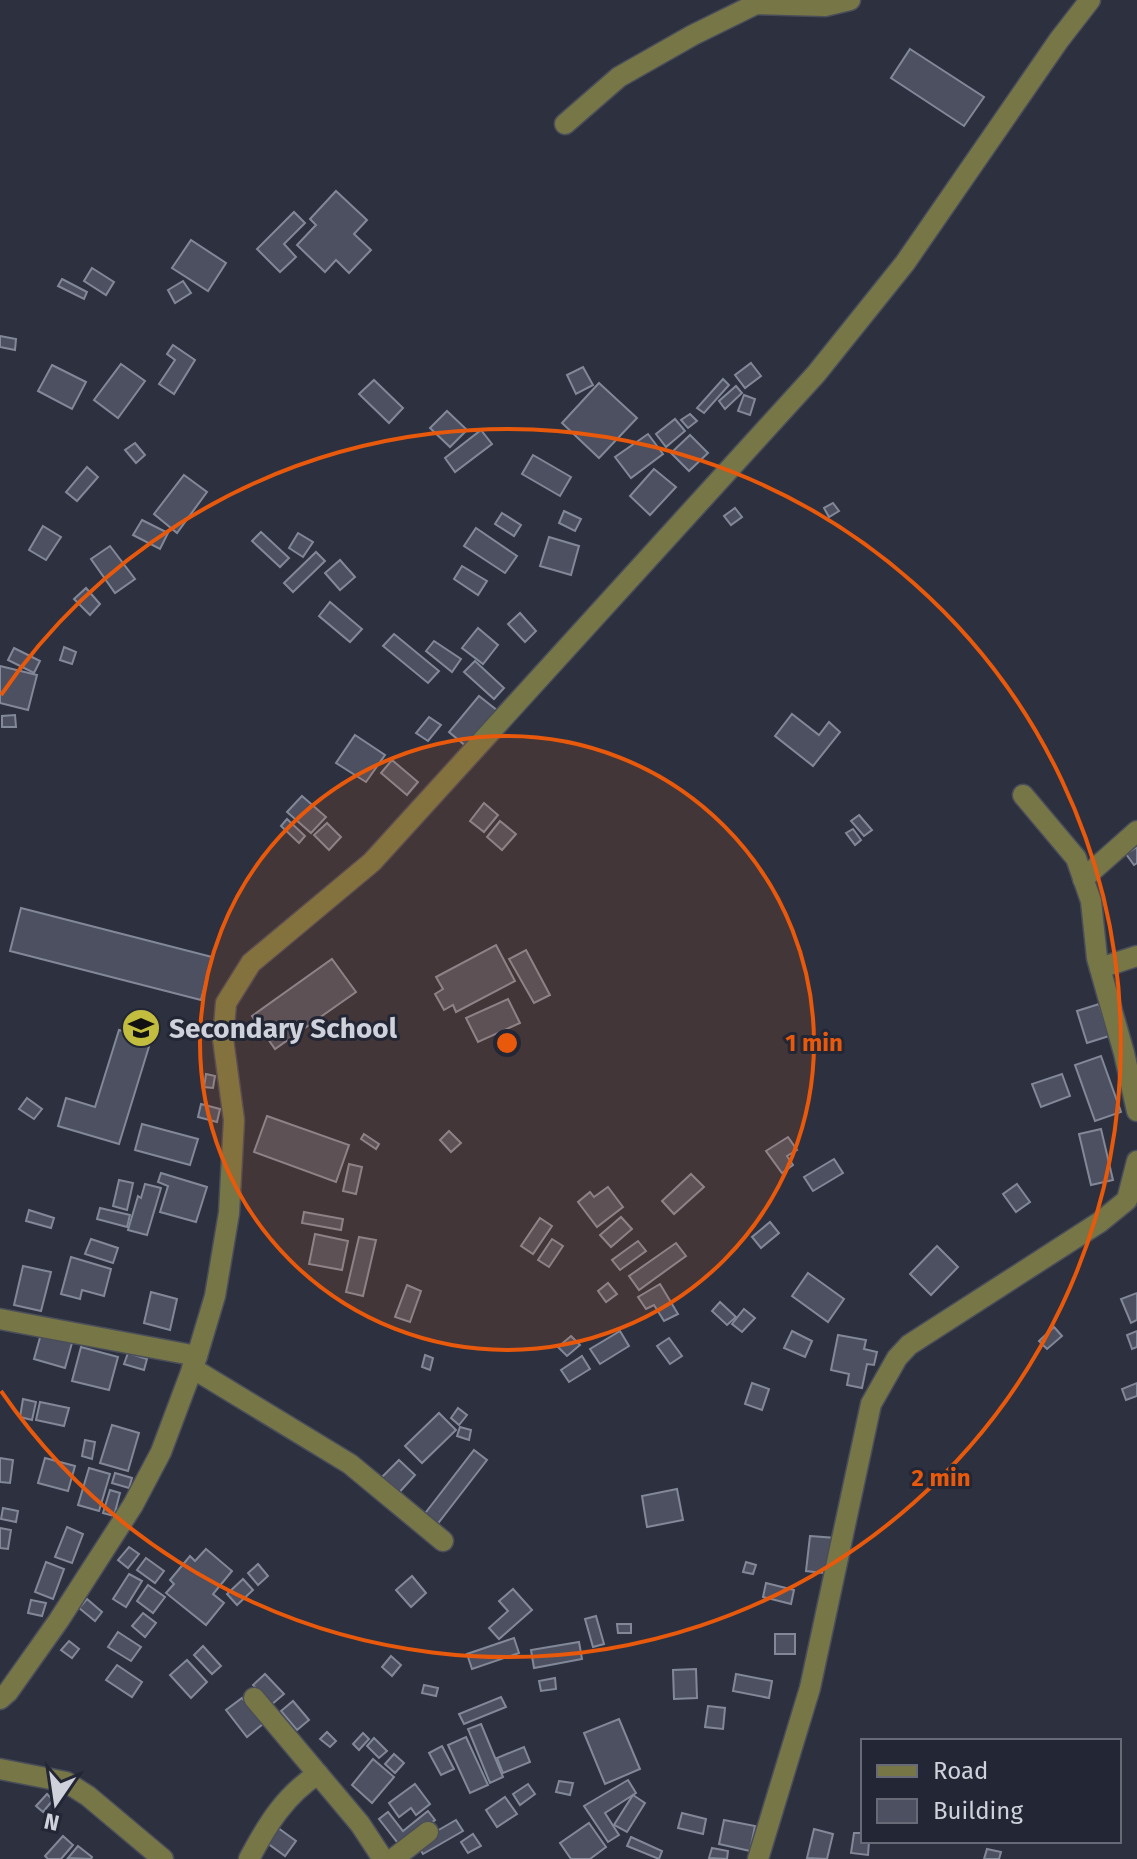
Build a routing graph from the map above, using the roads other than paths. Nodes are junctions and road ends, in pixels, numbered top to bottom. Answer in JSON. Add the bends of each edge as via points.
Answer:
{"nodes":[{"id":1,"x":850,"y":0,"type":"edge"},
{"id":2,"x":1090,"y":0,"type":"edge"},
{"id":3,"x":565,"y":124,"type":"dead end"},
{"id":4,"x":1023,"y":795,"type":"dead end"},
{"id":5,"x":1137,"y":831,"type":"edge"},
{"id":6,"x":1083,"y":879,"type":"junction"},
{"id":7,"x":1137,"y":956,"type":"edge"},
{"id":8,"x":1100,"y":968,"type":"junction"},
{"id":9,"x":1137,"y":1111,"type":"edge"},
{"id":10,"x":1137,"y":1161,"type":"edge"},
{"id":11,"x":0,"y":1319,"type":"edge"},
{"id":12,"x":194,"y":1362,"type":"junction"},
{"id":13,"x":443,"y":1541,"type":"dead end"},
{"id":14,"x":254,"y":1698,"type":"dead end"},
{"id":15,"x":0,"y":1699,"type":"edge"},
{"id":16,"x":0,"y":1769,"type":"edge"},
{"id":17,"x":318,"y":1774,"type":"junction"},
{"id":18,"x":428,"y":1832,"type":"dead end"},
{"id":19,"x":163,"y":1859,"type":"edge"},
{"id":20,"x":249,"y":1859,"type":"edge"},
{"id":21,"x":383,"y":1859,"type":"edge"},
{"id":22,"x":393,"y":1859,"type":"edge"},
{"id":23,"x":758,"y":1859,"type":"edge"}],
"edges":[{"from":1,"to":3,"type":"street","via":[[825,6],[756,4],[619,77]]},
{"from":2,"to":12,"type":"street","via":[[905,263],[816,374],[372,862],[251,963],[226,1003],[223,1039],[234,1120],[229,1213],[215,1296]]},
{"from":4,"to":6,"type":"street","via":[[1076,858]]},
{"from":5,"to":6,"type":"street"},
{"from":6,"to":8,"type":"street"},
{"from":7,"to":8,"type":"street"},
{"from":8,"to":9,"type":"street"},
{"from":10,"to":23,"type":"street","via":[[1127,1200],[909,1345],[871,1404],[810,1688]]},
{"from":11,"to":12,"type":"street"},
{"from":12,"to":13,"type":"street","via":[[350,1464]]},
{"from":12,"to":15,"type":"street","via":[[161,1452],[133,1505]]},
{"from":14,"to":17,"type":"street"},
{"from":16,"to":19,"type":"street","via":[[66,1782]]},
{"from":17,"to":20,"type":"street","via":[[299,1786],[270,1819]]},
{"from":17,"to":21,"type":"street"},
{"from":18,"to":22,"type":"street"}]}
